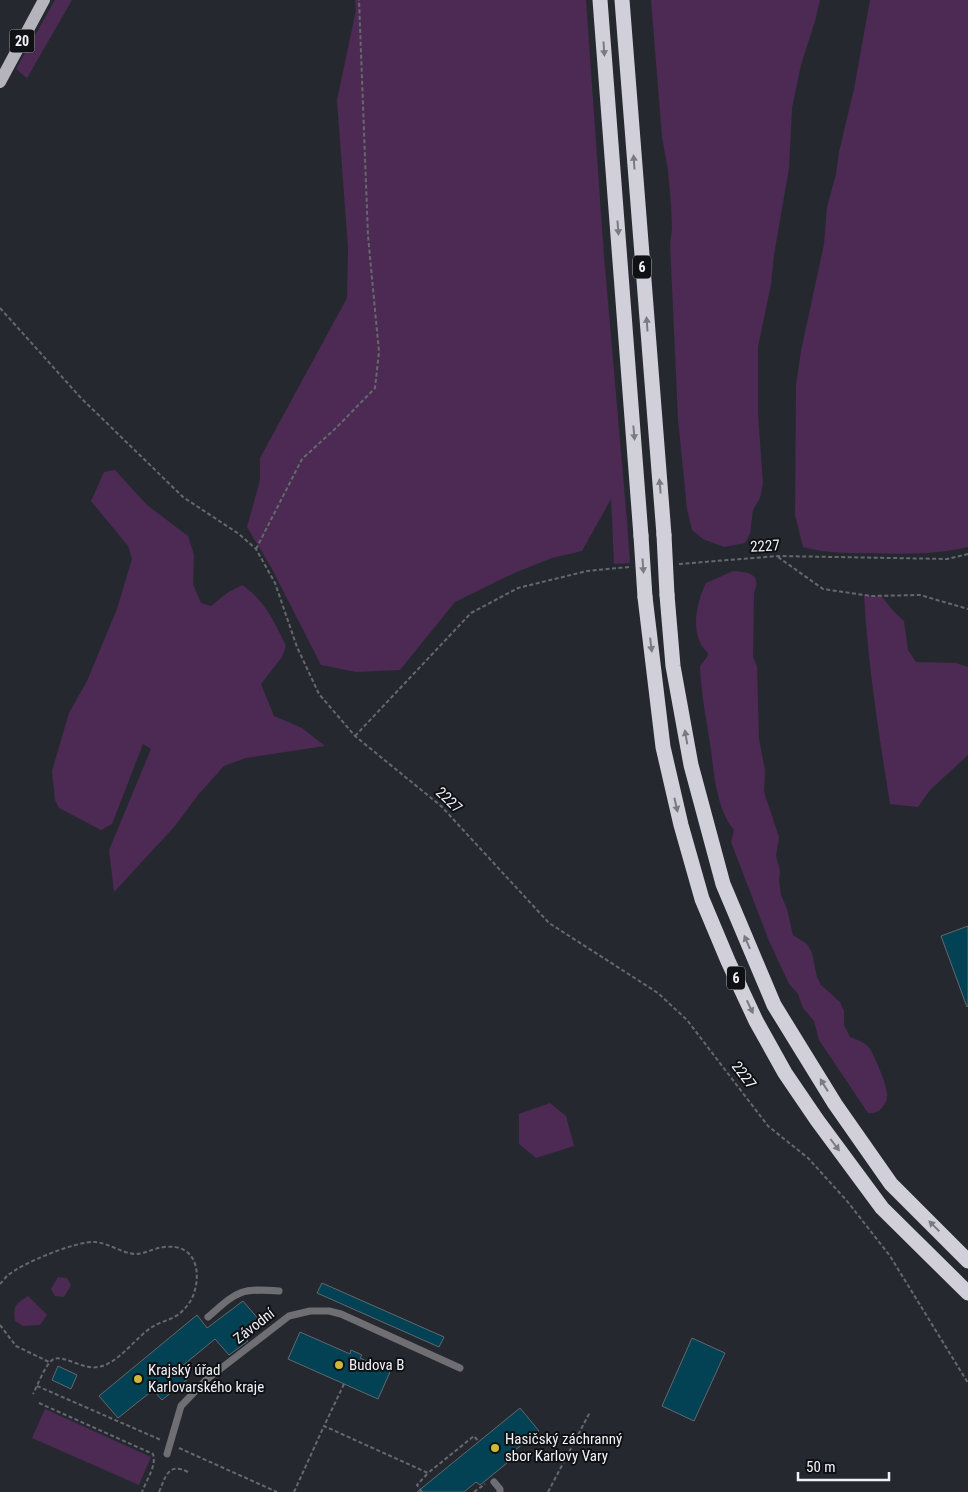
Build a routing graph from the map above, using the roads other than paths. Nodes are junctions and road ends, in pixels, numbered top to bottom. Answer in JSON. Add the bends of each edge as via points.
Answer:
{"nodes":[{"id":1,"x":44,"y":0,"type":"edge"},
{"id":2,"x":600,"y":0,"type":"edge"},
{"id":3,"x":622,"y":0,"type":"edge"},
{"id":4,"x":0,"y":82,"type":"edge"},
{"id":5,"x":968,"y":1261,"type":"edge"},
{"id":6,"x":279,"y":1291,"type":"dead end"},
{"id":7,"x":968,"y":1293,"type":"edge"},
{"id":8,"x":208,"y":1317,"type":"dead end"},
{"id":9,"x":460,"y":1368,"type":"dead end"},
{"id":10,"x":167,"y":1454,"type":"dead end"},
{"id":11,"x":494,"y":1482,"type":"dead end"},
{"id":12,"x":500,"y":1492,"type":"edge"}],
"edges":[{"from":1,"to":4,"type":"main road","number":"20"},
{"from":2,"to":7,"type":"highway","number":"6","one_way":true,"bridge":true,"via":[[645,596],[663,747],[681,826],[702,899],[728,962],[785,1073],[882,1208]]},
{"from":5,"to":3,"type":"highway","number":"6","one_way":true,"bridge":true,"via":[[891,1184],[835,1104],[774,1005],[722,884],[691,765],[673,666]]},
{"from":6,"to":8,"type":"lane","via":[[254,1289],[240,1292]]},
{"from":9,"to":10,"type":"lane","name":"Závodní","via":[[341,1314],[310,1311],[288,1316],[206,1380],[181,1406]]},
{"from":11,"to":12,"type":"lane"}]}
